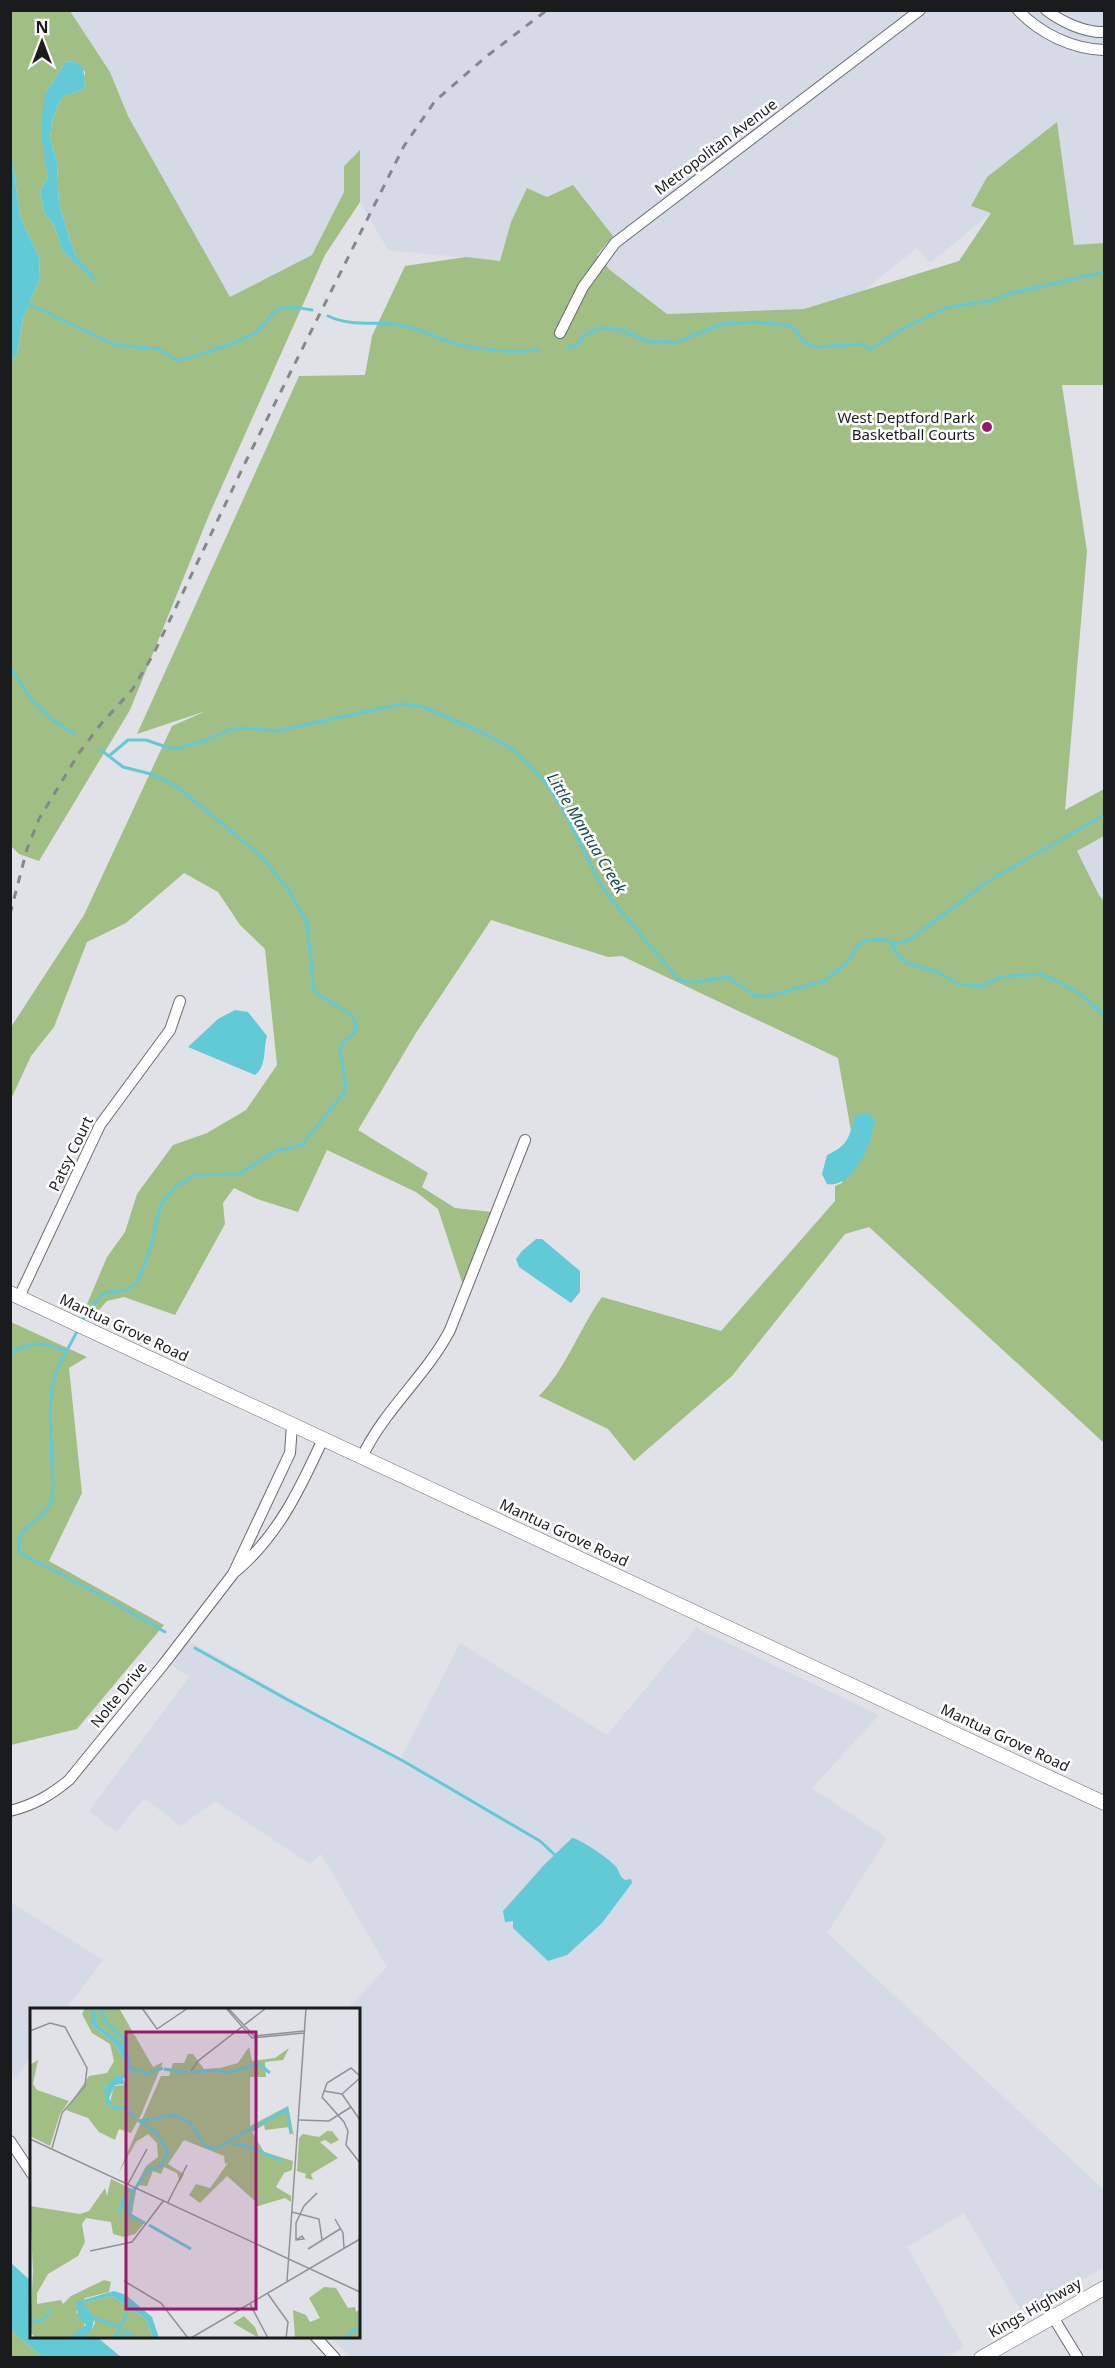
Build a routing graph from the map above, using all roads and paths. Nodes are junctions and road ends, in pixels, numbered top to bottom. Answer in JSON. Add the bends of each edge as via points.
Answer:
{"nodes":[{"id":1,"x":920,"y":10,"type":"edge"},
{"id":2,"x":1017,"y":10,"type":"edge"},
{"id":3,"x":1046,"y":10,"type":"edge"},
{"id":4,"x":1104,"y":32,"type":"edge"},
{"id":5,"x":1104,"y":50,"type":"edge"},
{"id":6,"x":560,"y":333,"type":"dead end"},
{"id":7,"x":180,"y":1001,"type":"dead end"},
{"id":8,"x":525,"y":1140,"type":"dead end"},
{"id":9,"x":15,"y":1295,"type":"edge"},
{"id":10,"x":292,"y":1425,"type":"junction"},
{"id":11,"x":323,"y":1439,"type":"junction"},
{"id":12,"x":362,"y":1457,"type":"junction"},
{"id":13,"x":233,"y":1574,"type":"junction"},
{"id":14,"x":1104,"y":1803,"type":"edge"},
{"id":15,"x":10,"y":1811,"type":"edge"},
{"id":16,"x":10,"y":2141,"type":"edge"},
{"id":17,"x":15,"y":2156,"type":"edge"},
{"id":18,"x":30,"y":2172,"type":"edge"},
{"id":19,"x":1104,"y":2288,"type":"edge"},
{"id":20,"x":1053,"y":2317,"type":"junction"},
{"id":21,"x":316,"y":2338,"type":"edge"},
{"id":22,"x":335,"y":2358,"type":"edge"},
{"id":23,"x":981,"y":2358,"type":"edge"},
{"id":24,"x":1078,"y":2358,"type":"edge"}],
"edges":[{"from":1,"to":6,"type":"street","name":"Metropolitan Avenue","via":[[615,243],[584,286]]},
{"from":2,"to":5,"type":"street","via":[[1057,38]]},
{"from":3,"to":4,"type":"street","via":[[1077,27]]},
{"from":7,"to":9,"type":"street","name":"Patsy Court","via":[[170,1030],[100,1125]]},
{"from":8,"to":12,"type":"street","via":[[450,1330],[439,1351],[371,1438]]},
{"from":9,"to":10,"type":"main road","name":"Mantua Grove Road"},
{"from":10,"to":11,"type":"main road","name":"Mantua Grove Road"},
{"from":10,"to":13,"type":"street","name":"Nolte Drive","via":[[290,1454]]},
{"from":11,"to":12,"type":"main road","name":"Mantua Grove Road"},
{"from":11,"to":13,"type":"street","name":"Nolte Drive","via":[[284,1517],[254,1556]]},
{"from":12,"to":14,"type":"main road","name":"Mantua Grove Road"},
{"from":13,"to":15,"type":"street","name":"Nolte Drive","via":[[69,1780],[52,1794]]},
{"from":16,"to":17,"type":"street"},
{"from":17,"to":18,"type":"street"},
{"from":19,"to":20,"type":"main road","name":"Kings Highway"},
{"from":20,"to":23,"type":"main road","name":"Kings Highway"},
{"from":20,"to":24,"type":"street"},
{"from":21,"to":22,"type":"street"}]}
